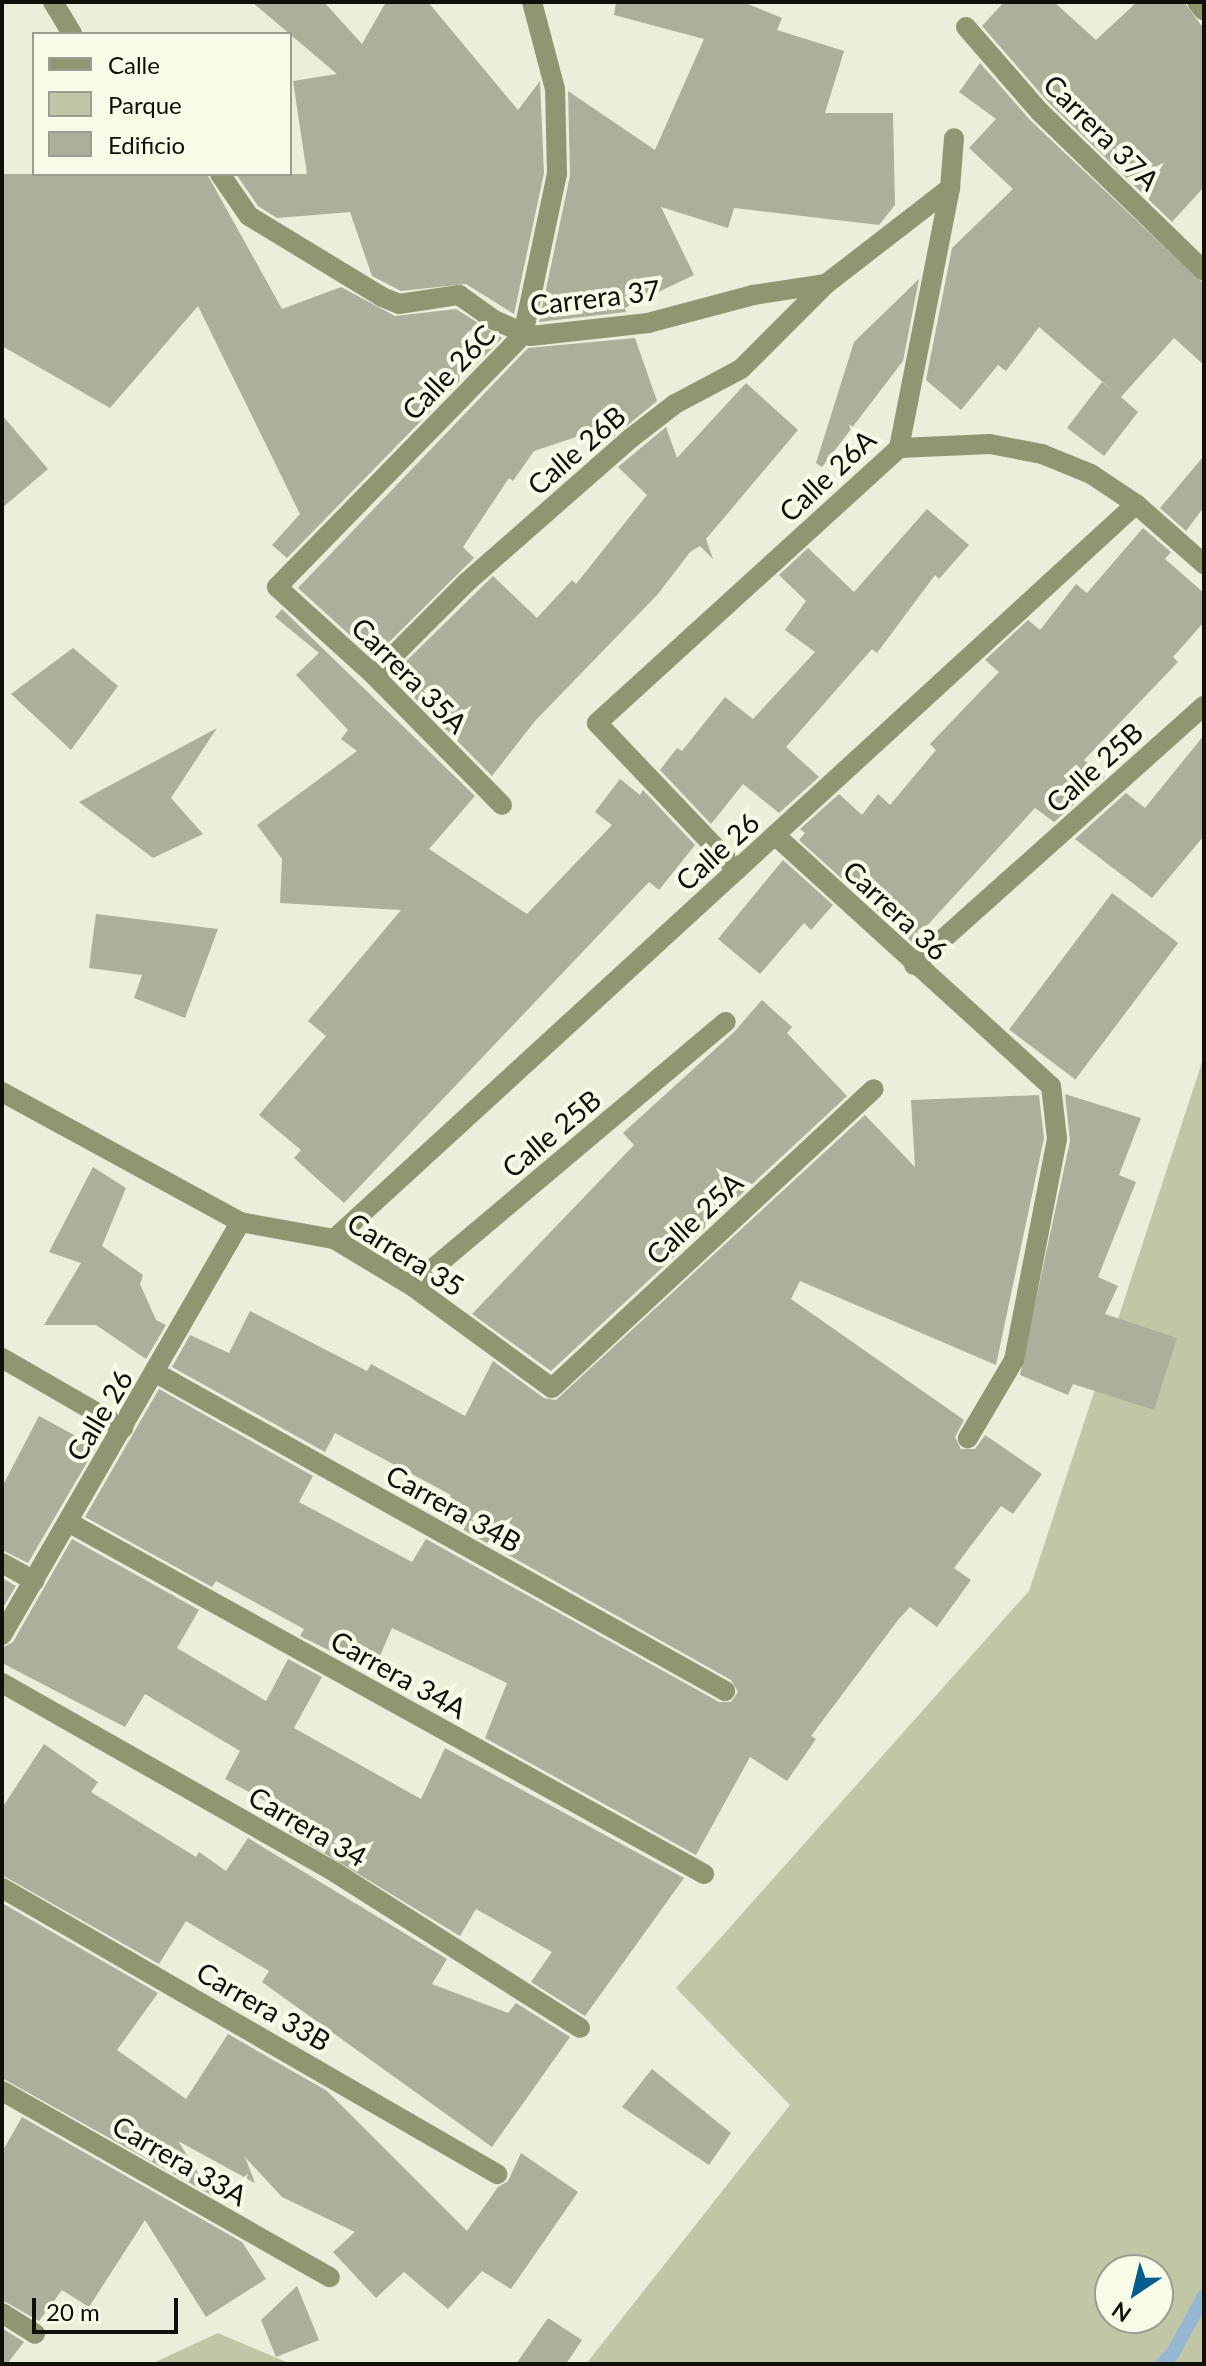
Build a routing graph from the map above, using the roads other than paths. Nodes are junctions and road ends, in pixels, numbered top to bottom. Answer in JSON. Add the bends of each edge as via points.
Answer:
{"nodes":[{"id":1,"x":53,"y":2,"type":"edge"},
{"id":2,"x":532,"y":2,"type":"edge"},
{"id":3,"x":1197,"y":2,"type":"edge"},
{"id":4,"x":1204,"y":11,"type":"edge"},
{"id":5,"x":966,"y":27,"type":"dead end"},
{"id":6,"x":71,"y":32,"type":"edge"},
{"id":7,"x":954,"y":138,"type":"dead end"},
{"id":8,"x":221,"y":176,"type":"edge"},
{"id":9,"x":950,"y":188,"type":"junction"},
{"id":10,"x":1204,"y":271,"type":"edge"},
{"id":11,"x":826,"y":284,"type":"junction"},
{"id":12,"x":523,"y":335,"type":"junction"},
{"id":13,"x":899,"y":448,"type":"junction"},
{"id":14,"x":1136,"y":504,"type":"junction"},
{"id":15,"x":1204,"y":564,"type":"edge"},
{"id":16,"x":277,"y":587,"type":"joint"},
{"id":17,"x":374,"y":675,"type":"junction"},
{"id":18,"x":1204,"y":706,"type":"edge"},
{"id":19,"x":502,"y":805,"type":"dead end"},
{"id":20,"x":776,"y":836,"type":"junction"},
{"id":21,"x":737,"y":870,"type":"junction"},
{"id":22,"x":914,"y":965,"type":"junction"},
{"id":23,"x":726,"y":1022,"type":"dead end"},
{"id":24,"x":874,"y":1089,"type":"dead end"},
{"id":25,"x":2,"y":1092,"type":"edge"},
{"id":26,"x":240,"y":1222,"type":"junction"},
{"id":27,"x":334,"y":1239,"type":"junction"},
{"id":28,"x":412,"y":1286,"type":"junction"},
{"id":29,"x":2,"y":1358,"type":"edge"},
{"id":30,"x":156,"y":1373,"type":"junction"},
{"id":31,"x":552,"y":1388,"type":"joint"},
{"id":32,"x":123,"y":1428,"type":"junction"},
{"id":33,"x":968,"y":1438,"type":"dead end"},
{"id":34,"x":68,"y":1522,"type":"junction"},
{"id":35,"x":2,"y":1563,"type":"edge"},
{"id":36,"x":34,"y":1581,"type":"junction"},
{"id":37,"x":2,"y":1635,"type":"edge"},
{"id":38,"x":2,"y":1683,"type":"edge"},
{"id":39,"x":725,"y":1691,"type":"dead end"},
{"id":40,"x":704,"y":1874,"type":"dead end"},
{"id":41,"x":2,"y":1888,"type":"edge"},
{"id":42,"x":580,"y":2028,"type":"dead end"},
{"id":43,"x":2,"y":2091,"type":"edge"},
{"id":44,"x":497,"y":2174,"type":"dead end"},
{"id":45,"x":330,"y":2277,"type":"dead end"},
{"id":46,"x":2,"y":2313,"type":"edge"},
{"id":47,"x":35,"y":2334,"type":"dead end"}],
"edges":[{"from":1,"to":6,"type":"street"},
{"from":2,"to":12,"type":"street","name":"Calle 26C","via":[[555,89],[557,174]]},
{"from":3,"to":4,"type":"street"},
{"from":5,"to":10,"type":"street","name":"Carrera 37A","via":[[1040,112]]},
{"from":7,"to":9,"type":"street","name":"Calle 26A"},
{"from":8,"to":12,"type":"street","name":"Carrera 37","via":[[249,216],[382,297],[399,304],[459,295]]},
{"from":9,"to":11,"type":"street","name":"Carrera 37"},
{"from":9,"to":13,"type":"street","name":"Calle 26A"},
{"from":11,"to":12,"type":"street","name":"Carrera 37","via":[[753,295],[648,323]]},
{"from":11,"to":17,"type":"street","name":"Calle 26B","via":[[741,369],[675,404],[631,438],[467,582]]},
{"from":12,"to":16,"type":"street","name":"Calle 26C"},
{"from":13,"to":14,"type":"street","via":[[990,444],[1042,454],[1091,474]]},
{"from":13,"to":21,"type":"street","name":"Calle 26A","via":[[597,723]]},
{"from":14,"to":15,"type":"street"},
{"from":14,"to":20,"type":"street","name":"Calle 26"},
{"from":16,"to":17,"type":"street","name":"Carrera 35A"},
{"from":17,"to":19,"type":"street","name":"Carrera 35A"},
{"from":18,"to":22,"type":"street","name":"Calle 25B"},
{"from":20,"to":21,"type":"street","name":"Calle 26"},
{"from":20,"to":22,"type":"street","name":"Carrera 36"},
{"from":21,"to":27,"type":"street","name":"Calle 26"},
{"from":22,"to":33,"type":"street","name":"Carrera 36","via":[[1051,1086],[1057,1139],[1014,1360]]},
{"from":23,"to":28,"type":"street","name":"Calle 25B"},
{"from":24,"to":31,"type":"street","name":"Calle 25A"},
{"from":25,"to":26,"type":"street","name":"Carrera 35"},
{"from":26,"to":27,"type":"street","name":"Carrera 35"},
{"from":26,"to":30,"type":"street","name":"Calle 26"},
{"from":27,"to":28,"type":"street","name":"Carrera 35"},
{"from":28,"to":31,"type":"street","name":"Carrera 35"},
{"from":29,"to":32,"type":"street"},
{"from":30,"to":32,"type":"street","name":"Calle 26"},
{"from":30,"to":39,"type":"street","name":"Carrera 34B"},
{"from":32,"to":34,"type":"street","name":"Calle 26"},
{"from":34,"to":36,"type":"street","name":"Calle 26"},
{"from":34,"to":40,"type":"street","name":"Carrera 34A"},
{"from":35,"to":36,"type":"street"},
{"from":36,"to":37,"type":"street","name":"Calle 26"},
{"from":38,"to":42,"type":"street","name":"Carrera 34","via":[[336,1873]]},
{"from":41,"to":44,"type":"street","name":"Carrera 33B"},
{"from":43,"to":45,"type":"street","name":"Carrera 33A"},
{"from":46,"to":47,"type":"street"}]}
